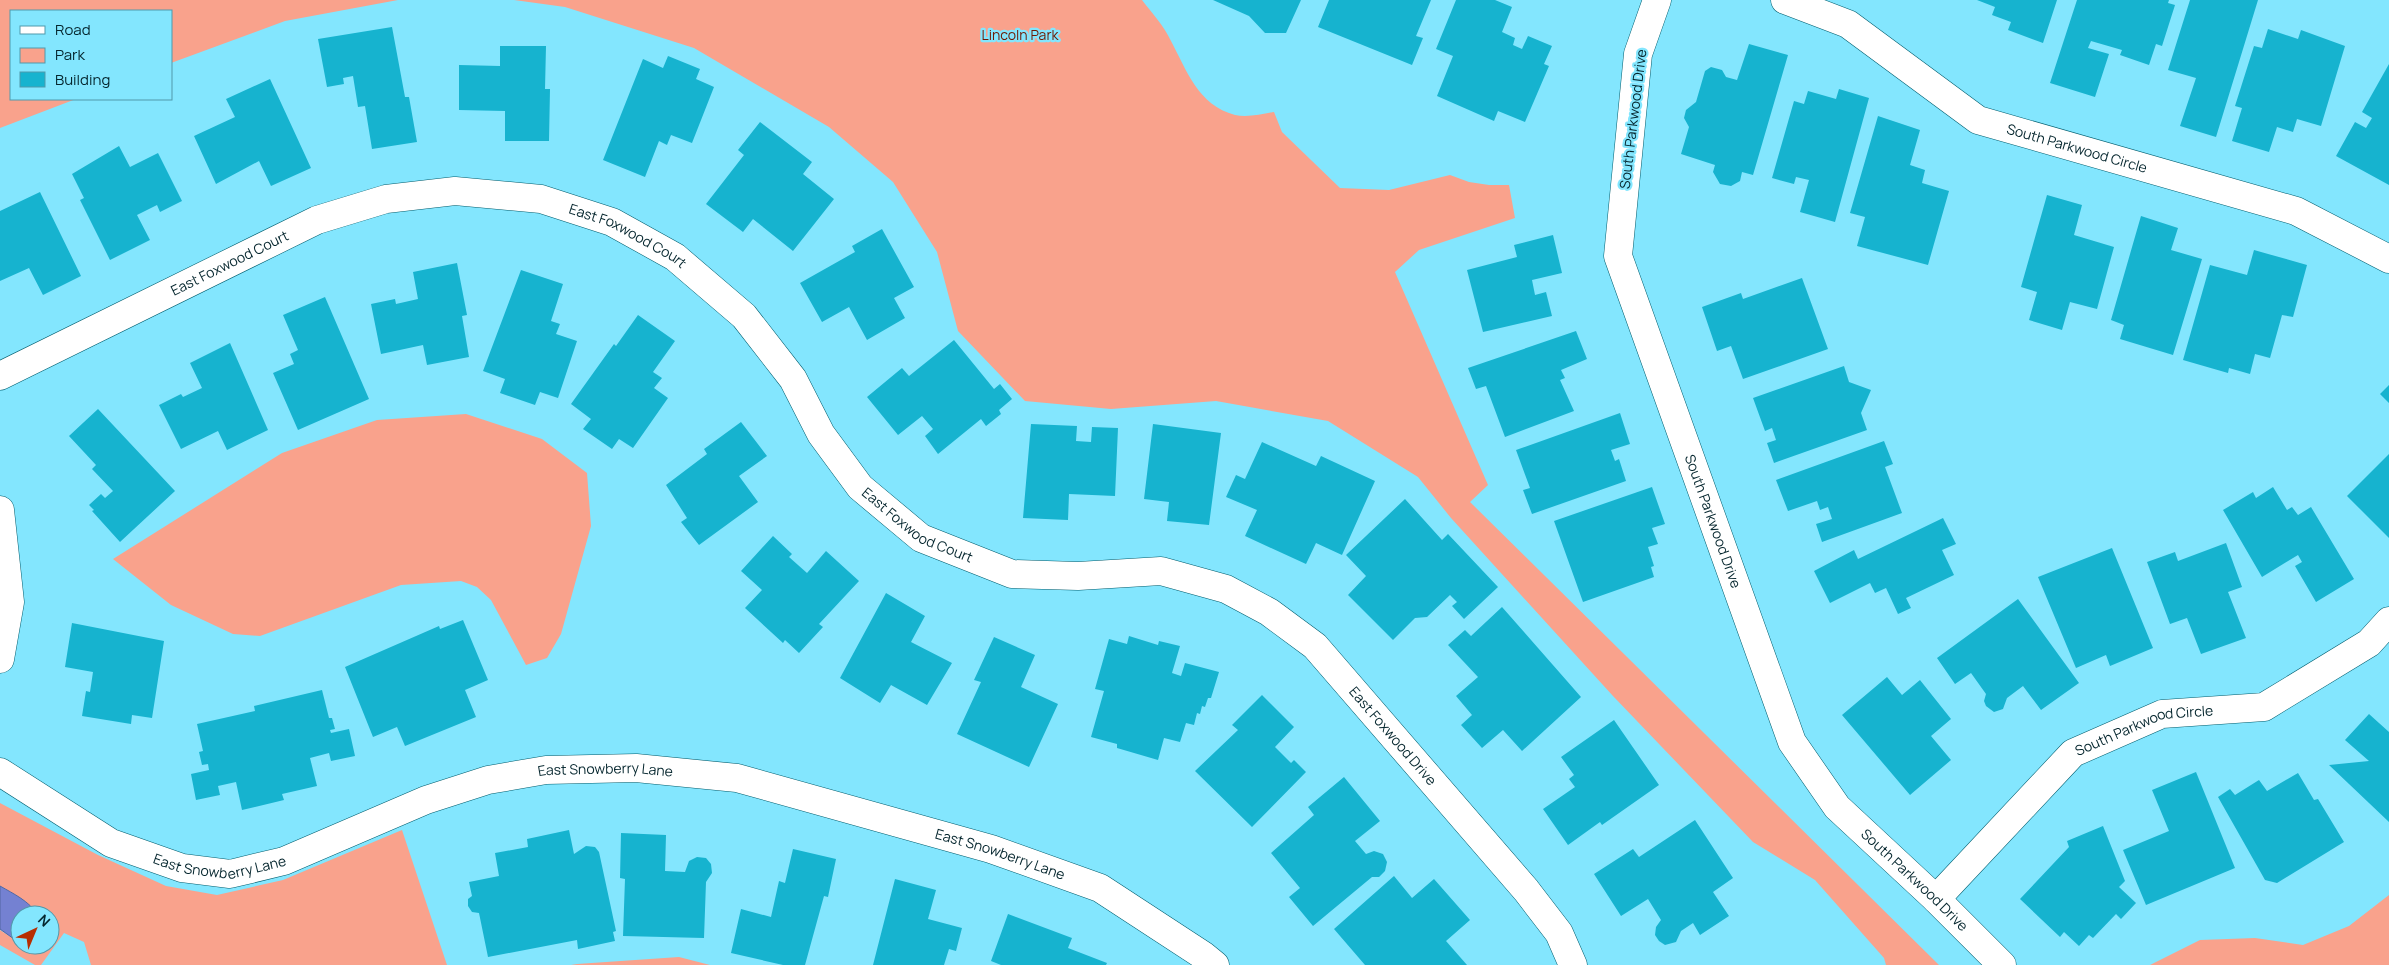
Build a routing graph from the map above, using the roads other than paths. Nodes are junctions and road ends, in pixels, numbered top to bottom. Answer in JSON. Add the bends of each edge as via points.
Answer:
{"nodes":[{"id":1,"x":1657,"y":0,"type":"edge"},
{"id":2,"x":1785,"y":0,"type":"edge"},
{"id":3,"x":2389,"y":259,"type":"edge"},
{"id":4,"x":0,"y":376,"type":"edge"},
{"id":5,"x":0,"y":510,"type":"edge"},
{"id":6,"x":1161,"y":570,"type":"joint"},
{"id":7,"x":2389,"y":621,"type":"edge"},
{"id":8,"x":0,"y":659,"type":"edge"},
{"id":9,"x":0,"y":772,"type":"edge"},
{"id":10,"x":1936,"y":899,"type":"junction"},
{"id":11,"x":1215,"y":965,"type":"edge"},
{"id":12,"x":1573,"y":965,"type":"edge"},
{"id":13,"x":2002,"y":965,"type":"edge"}],
"edges":[{"from":1,"to":10,"type":"street","name":"South Parkwood Drive","via":[[1638,54],[1618,256],[1792,742],[1837,807]]},
{"from":2,"to":3,"type":"street","name":"South Parkwood Circle","via":[[1848,24],[1978,120],[2296,211]]},
{"from":4,"to":6,"type":"street","name":"East Foxwood Court","via":[[317,220],[386,199],[455,191],[541,199],[612,222],[675,257],[744,316],[793,379],[821,434],[860,487],[921,538],[1012,574],[1078,576]]},
{"from":5,"to":8,"type":"street","via":[[10,602]]},
{"from":6,"to":12,"type":"street","name":"East Foxwood Drive","via":[[1226,589],[1269,612],[1315,646],[1526,890],[1559,934]]},
{"from":7,"to":10,"type":"street","name":"South Parkwood Circle","via":[[2369,643],[2264,707],[2162,714],[2073,752]]},
{"from":9,"to":11,"type":"street","name":"East Snowberry Lane","via":[[111,843],[182,868],[230,874],[284,862],[426,800],[488,780],[546,770],[636,768],[737,778],[991,849],[1100,888]]},
{"from":10,"to":13,"type":"street","name":"South Parkwood Drive"}]}
